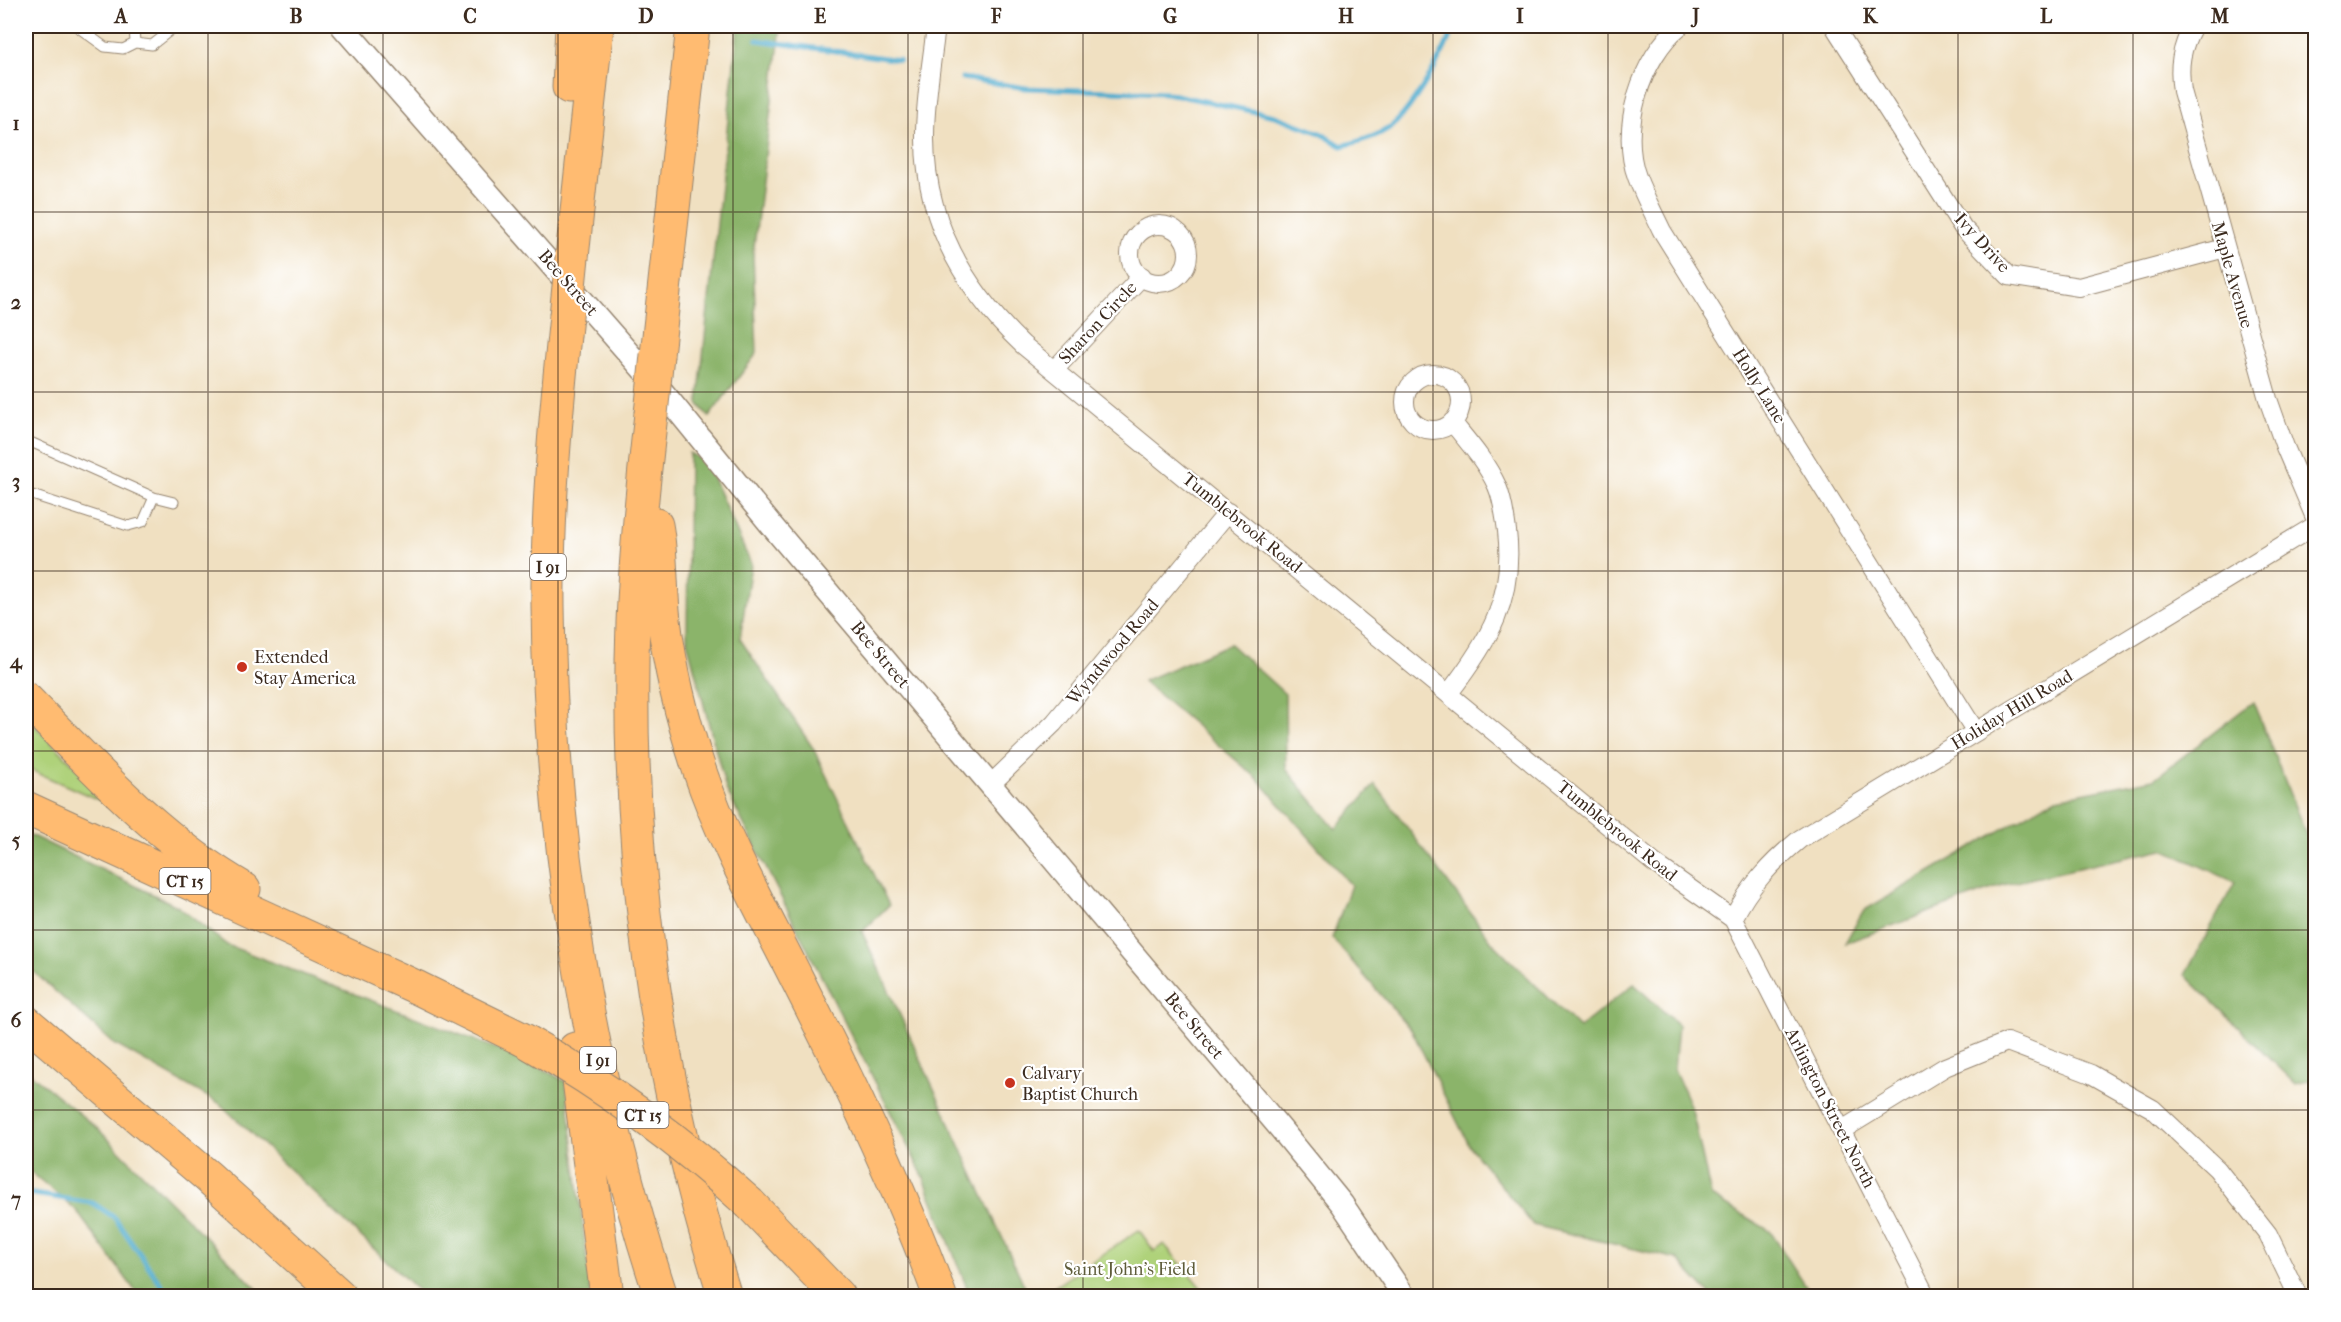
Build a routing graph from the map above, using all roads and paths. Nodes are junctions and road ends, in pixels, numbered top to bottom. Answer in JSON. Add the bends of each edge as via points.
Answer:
{"nodes":[{"id":1,"x":76,"y":26,"type":"edge"},
{"id":2,"x":134,"y":26,"type":"edge"},
{"id":3,"x":176,"y":26,"type":"edge"},
{"id":4,"x":342,"y":26,"type":"edge"},
{"id":5,"x":572,"y":26,"type":"edge"},
{"id":6,"x":597,"y":26,"type":"edge"},
{"id":7,"x":693,"y":26,"type":"edge"},
{"id":8,"x":936,"y":26,"type":"edge"},
{"id":9,"x":1680,"y":26,"type":"edge"},
{"id":10,"x":1834,"y":26,"type":"edge"},
{"id":11,"x":2193,"y":26,"type":"edge"},
{"id":12,"x":135,"y":43,"type":"junction"},
{"id":13,"x":579,"y":191,"type":"junction"},
{"id":14,"x":2225,"y":248,"type":"junction"},
{"id":15,"x":1142,"y":276,"type":"dead end"},
{"id":16,"x":1055,"y":369,"type":"junction"},
{"id":17,"x":1452,"y":423,"type":"dead end"},
{"id":18,"x":26,"y":440,"type":"edge"},
{"id":19,"x":645,"y":470,"type":"junction"},
{"id":20,"x":26,"y":493,"type":"edge"},
{"id":21,"x":154,"y":498,"type":"junction"},
{"id":22,"x":174,"y":502,"type":"dead end"},
{"id":23,"x":1228,"y":512,"type":"junction"},
{"id":24,"x":2316,"y":520,"type":"edge"},
{"id":25,"x":2316,"y":525,"type":"edge"},
{"id":26,"x":1449,"y":693,"type":"junction"},
{"id":27,"x":26,"y":699,"type":"edge"},
{"id":28,"x":1976,"y":732,"type":"junction"},
{"id":29,"x":990,"y":784,"type":"junction"},
{"id":30,"x":26,"y":808,"type":"edge"},
{"id":31,"x":562,"y":818,"type":"junction"},
{"id":32,"x":1733,"y":919,"type":"junction"},
{"id":33,"x":344,"y":953,"type":"junction"},
{"id":34,"x":26,"y":1022,"type":"edge"},
{"id":35,"x":1842,"y":1130,"type":"junction"},
{"id":36,"x":290,"y":1250,"type":"junction"},
{"id":37,"x":321,"y":1296,"type":"edge"},
{"id":38,"x":339,"y":1296,"type":"edge"},
{"id":39,"x":607,"y":1296,"type":"edge"},
{"id":40,"x":661,"y":1296,"type":"edge"},
{"id":41,"x":725,"y":1296,"type":"edge"},
{"id":42,"x":838,"y":1296,"type":"edge"},
{"id":43,"x":940,"y":1296,"type":"edge"},
{"id":44,"x":1404,"y":1296,"type":"edge"},
{"id":45,"x":1926,"y":1296,"type":"edge"},
{"id":46,"x":2298,"y":1296,"type":"edge"}],
"edges":[{"from":1,"to":12,"type":"lane","via":[[105,47],[123,49]]},
{"from":2,"to":12,"type":"lane"},
{"from":3,"to":12,"type":"lane","via":[[152,45]]},
{"from":4,"to":29,"type":"street","name":"Bee Street","via":[[646,373]]},
{"from":5,"to":13,"type":"highway","via":[[566,132]]},
{"from":6,"to":13,"type":"highway","number":"I 91"},
{"from":7,"to":19,"type":"highway","bridge":true},
{"from":8,"to":16,"type":"street","name":"Tumblebrook Road","via":[[925,134],[926,162],[940,224],[964,277],[981,300],[1023,345]]},
{"from":9,"to":28,"type":"street","name":"Holly Lane","via":[[1664,38],[1645,69],[1630,145],[1636,176],[1669,242]]},
{"from":10,"to":14,"type":"street","name":"Ivy Drive","via":[[1963,228],[2009,276],[2079,287]]},
{"from":11,"to":14,"type":"street","name":"Maple Avenue","via":[[2184,44],[2180,80]]},
{"from":13,"to":31,"type":"highway","number":"I 91","bridge":true,"via":[[553,454],[548,584],[550,683]]},
{"from":14,"to":24,"type":"street","name":"Maple Avenue","via":[[2268,399]]},
{"from":15,"to":16,"type":"street","name":"Sharon Circle"},
{"from":16,"to":23,"type":"street","name":"Tumblebrook Road"},
{"from":17,"to":26,"type":"street","via":[[1485,465],[1497,488],[1505,512],[1509,572],[1493,630]]},
{"from":18,"to":21,"type":"lane"},
{"from":19,"to":41,"type":"highway","via":[[633,652],[644,910],[669,1084]]},
{"from":19,"to":43,"type":"highway","via":[[657,530],[669,652],[685,723],[708,794],[738,865],[883,1158]]},
{"from":20,"to":21,"type":"lane","via":[[128,526],[143,522]]},
{"from":21,"to":22,"type":"lane"},
{"from":23,"to":26,"type":"street","name":"Tumblebrook Road"},
{"from":23,"to":29,"type":"street","name":"Wyndwood Road","via":[[1054,723]]},
{"from":25,"to":28,"type":"street","name":"Holiday Hill Road"},
{"from":26,"to":32,"type":"street","name":"Tumblebrook Road","via":[[1654,863]]},
{"from":27,"to":33,"type":"highway","via":[[118,791],[177,843],[236,884],[292,915]]},
{"from":28,"to":32,"type":"street","name":"Holiday Hill Road","via":[[1800,839],[1760,876]]},
{"from":29,"to":44,"type":"street","name":"Bee Street","via":[[1317,1172]]},
{"from":30,"to":33,"type":"highway","number":"CT 15"},
{"from":31,"to":39,"type":"highway","via":[[553,862],[554,896]]},
{"from":31,"to":40,"type":"highway","number":"I 91","via":[[591,1027],[626,1180]]},
{"from":32,"to":35,"type":"street","name":"Arlington Street North"},
{"from":33,"to":42,"type":"highway","number":"CT 15","bridge":true,"via":[[526,1041],[637,1111],[750,1204]]},
{"from":34,"to":36,"type":"highway"},
{"from":35,"to":45,"type":"street","name":"Arlington Street North"},
{"from":35,"to":46,"type":"street","via":[[1945,1067],[2007,1042],[2091,1074],[2153,1108],[2217,1169],[2268,1234]]},
{"from":36,"to":37,"type":"highway"},
{"from":36,"to":38,"type":"highway"}]}
